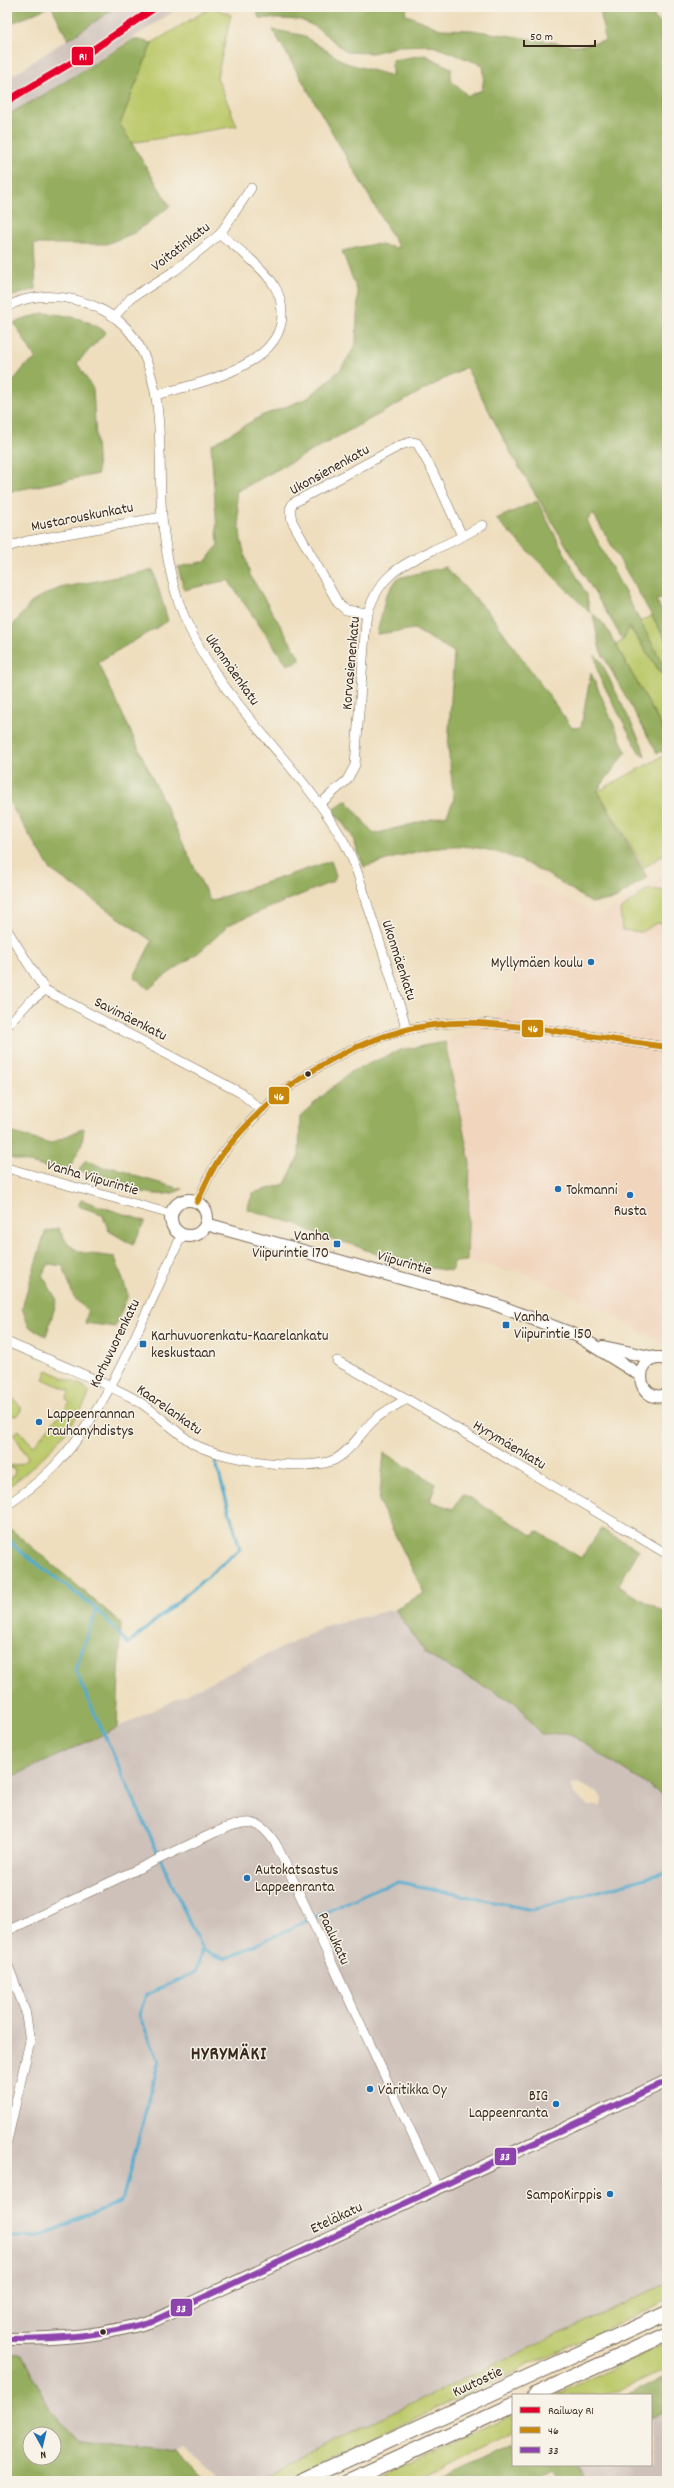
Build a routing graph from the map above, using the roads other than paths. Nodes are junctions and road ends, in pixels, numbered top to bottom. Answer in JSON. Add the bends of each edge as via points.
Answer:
{"nodes":[{"id":1,"x":251,"y":188,"type":"dead end"},
{"id":2,"x":220,"y":234,"type":"junction"},
{"id":3,"x":7,"y":307,"type":"edge"},
{"id":4,"x":116,"y":316,"type":"junction"},
{"id":5,"x":156,"y":395,"type":"junction"},
{"id":6,"x":162,"y":516,"type":"junction"},
{"id":7,"x":483,"y":525,"type":"dead end"},
{"id":8,"x":462,"y":536,"type":"junction"},
{"id":9,"x":7,"y":547,"type":"edge"},
{"id":10,"x":368,"y":613,"type":"junction"},
{"id":11,"x":320,"y":804,"type":"junction"},
{"id":12,"x":7,"y":930,"type":"edge"},
{"id":13,"x":45,"y":990,"type":"junction"},
{"id":14,"x":7,"y":1026,"type":"edge"},
{"id":15,"x":406,"y":1030,"type":"junction"},
{"id":16,"x":667,"y":1047,"type":"edge"},
{"id":17,"x":262,"y":1111,"type":"junction"},
{"id":18,"x":7,"y":1168,"type":"edge"},
{"id":19,"x":197,"y":1202,"type":"junction"},
{"id":20,"x":171,"y":1214,"type":"junction"},
{"id":21,"x":206,"y":1224,"type":"junction"},
{"id":22,"x":182,"y":1235,"type":"junction"},
{"id":23,"x":7,"y":1342,"type":"edge"},
{"id":24,"x":590,"y":1343,"type":"junction"},
{"id":25,"x":664,"y":1358,"type":"edge"},
{"id":26,"x":337,"y":1361,"type":"dead end"},
{"id":27,"x":640,"y":1375,"type":"junction"},
{"id":28,"x":110,"y":1386,"type":"junction"},
{"id":29,"x":667,"y":1394,"type":"edge"},
{"id":30,"x":407,"y":1399,"type":"junction"},
{"id":31,"x":7,"y":1505,"type":"edge"},
{"id":32,"x":667,"y":1554,"type":"edge"},
{"id":33,"x":7,"y":1931,"type":"edge"},
{"id":34,"x":7,"y":1963,"type":"edge"},
{"id":35,"x":667,"y":2081,"type":"edge"},
{"id":36,"x":7,"y":2141,"type":"edge"},
{"id":37,"x":437,"y":2187,"type":"junction"},
{"id":38,"x":667,"y":2313,"type":"edge"},
{"id":39,"x":667,"y":2334,"type":"edge"},
{"id":40,"x":7,"y":2339,"type":"edge"},
{"id":41,"x":536,"y":2394,"type":"edge"},
{"id":42,"x":512,"y":2405,"type":"edge"},
{"id":43,"x":301,"y":2481,"type":"edge"},
{"id":44,"x":348,"y":2481,"type":"edge"}],
"edges":[{"from":1,"to":2,"type":"street","name":"Voitatinkatu"},
{"from":2,"to":4,"type":"street","name":"Voitatinkatu","via":[[176,270],[131,298]]},
{"from":2,"to":5,"type":"street","via":[[254,262],[272,282],[282,304],[282,323],[266,350],[250,363]]},
{"from":3,"to":4,"type":"street","name":"Ukonmäenkatu","via":[[36,298],[62,297],[86,302]]},
{"from":4,"to":5,"type":"street","name":"Ukonmäenkatu","via":[[143,351],[151,371]]},
{"from":5,"to":6,"type":"street","name":"Ukonmäenkatu"},
{"from":6,"to":9,"type":"street","name":"Mustarouskunkatu","via":[[35,539]]},
{"from":6,"to":11,"type":"street","name":"Ukonmäenkatu","via":[[168,563],[178,600],[192,635],[225,687]]},
{"from":7,"to":8,"type":"street","name":"Korvasienenkatu"},
{"from":8,"to":10,"type":"street","name":"Korvasienenkatu","via":[[392,572],[377,589]]},
{"from":8,"to":10,"type":"street","name":"Ukonsienenkatu","via":[[434,472],[417,444],[411,442],[293,503],[290,508],[292,521],[338,604],[346,610]]},
{"from":10,"to":11,"type":"street","name":"Korvasienenkatu","via":[[355,765],[347,780]]},
{"from":11,"to":15,"type":"street","name":"Ukonmäenkatu","via":[[342,837],[355,866]]},
{"from":12,"to":13,"type":"street","name":"Savimäenkatu"},
{"from":13,"to":14,"type":"street","via":[[28,1003]]},
{"from":13,"to":17,"type":"street","name":"Savimäenkatu","via":[[241,1093]]},
{"from":15,"to":16,"type":"street","via":[[478,1023]]},
{"from":15,"to":17,"type":"street","via":[[363,1044],[331,1060]]},
{"from":17,"to":19,"type":"street","via":[[223,1153]]},
{"from":18,"to":20,"type":"street","name":"Vanha Viipurintie"},
{"from":19,"to":20,"type":"main road","via":[[184,1201]]},
{"from":19,"to":21,"type":"main road","via":[[206,1211]]},
{"from":20,"to":22,"type":"main road","via":[[173,1226]]},
{"from":21,"to":22,"type":"main road","via":[[204,1229],[194,1236]]},
{"from":21,"to":24,"type":"main road","name":"Viipurintie","via":[[494,1304],[538,1319]]},
{"from":22,"to":28,"type":"street","name":"Karhuvuorenkatu"},
{"from":23,"to":28,"type":"street","name":"Kaarelankatu"},
{"from":24,"to":25,"type":"main road","name":"Viipurintie"},
{"from":24,"to":27,"type":"main road","name":"Viipurintie"},
{"from":25,"to":27,"type":"main road","via":[[648,1361]]},
{"from":26,"to":30,"type":"street","name":"Hyrymäenkatu"},
{"from":27,"to":29,"type":"main road","via":[[646,1391],[657,1396]]},
{"from":28,"to":30,"type":"street","name":"Kaarelankatu","via":[[136,1399],[195,1444],[217,1454],[279,1464],[335,1459],[350,1448],[372,1422]]},
{"from":28,"to":31,"type":"street","name":"Karhuvuorenkatu","via":[[80,1436],[60,1461],[38,1482]]},
{"from":30,"to":32,"type":"street","name":"Hyrymäenkatu"},
{"from":33,"to":37,"type":"street","name":"Paalukatu","via":[[238,1823],[250,1822],[263,1827],[277,1846]]},
{"from":34,"to":36,"type":"street","via":[[25,2010],[30,2041]]},
{"from":35,"to":37,"type":"main road","name":"Eteläkatu"},
{"from":37,"to":40,"type":"main road","name":"Eteläkatu","via":[[155,2320],[98,2335]]},
{"from":38,"to":43,"type":"highway","name":"Kuutostie"},
{"from":39,"to":41,"type":"highway"},
{"from":42,"to":44,"type":"highway"}]}
